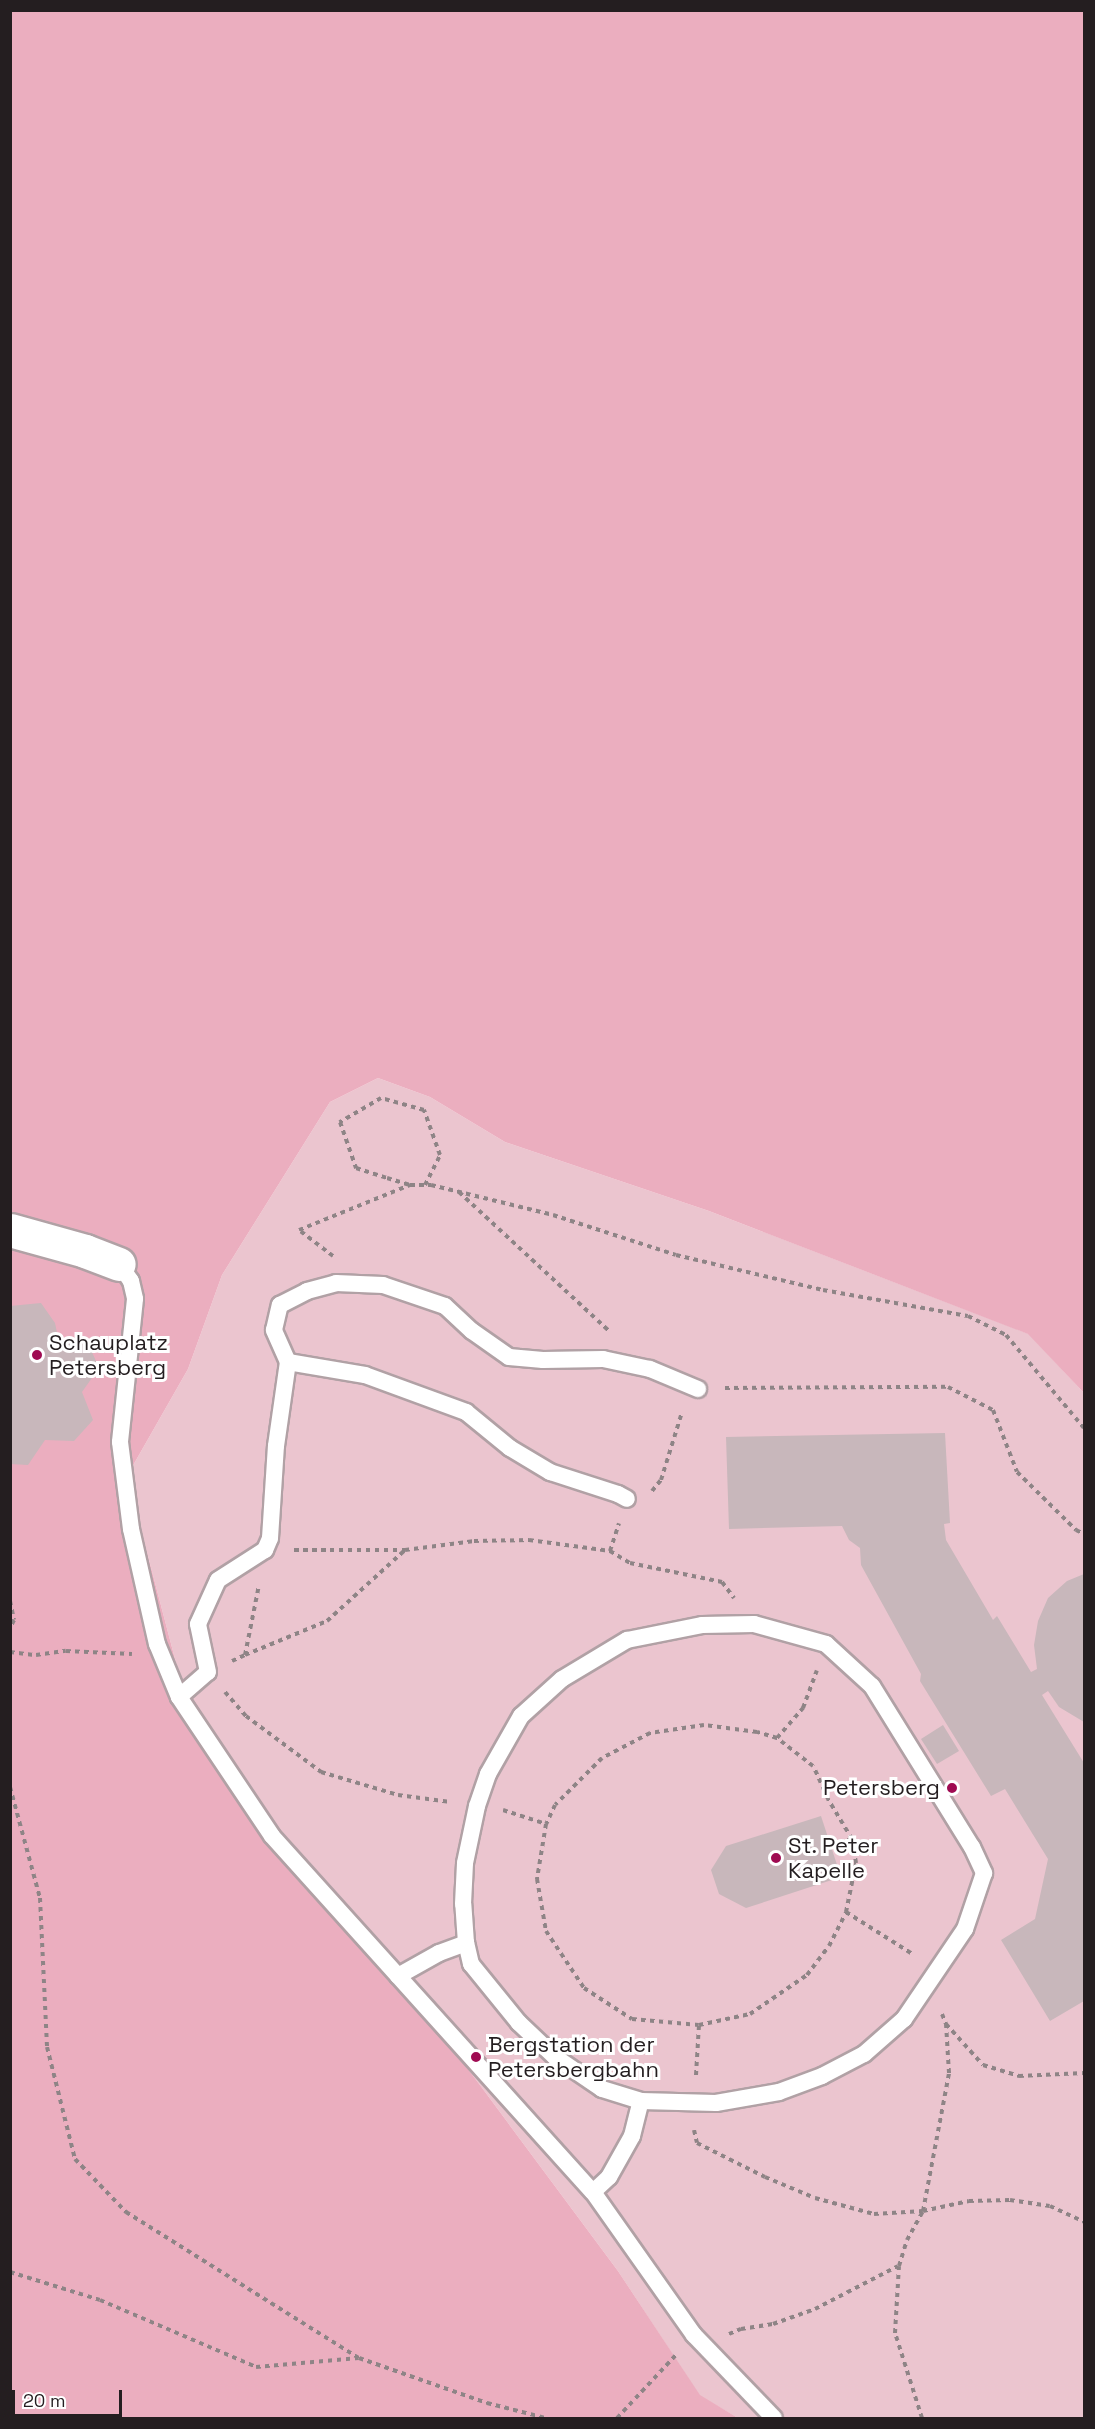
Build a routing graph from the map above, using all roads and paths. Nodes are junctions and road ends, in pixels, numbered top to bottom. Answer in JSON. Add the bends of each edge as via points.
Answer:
{"nodes":[{"id":1,"x":410,"y":1185,"type":"junction"},
{"id":2,"x":425,"y":1185,"type":"junction"},
{"id":3,"x":459,"y":1192,"type":"junction"},
{"id":4,"x":10,"y":1230,"type":"edge"},
{"id":5,"x":119,"y":1264,"type":"joint"},
{"id":6,"x":369,"y":1284,"type":"junction"},
{"id":7,"x":288,"y":1362,"type":"junction"},
{"id":8,"x":650,"y":1370,"type":"junction"},
{"id":9,"x":698,"y":1389,"type":"junction"},
{"id":10,"x":1084,"y":1428,"type":"edge"},
{"id":11,"x":627,"y":1499,"type":"joint"},
{"id":12,"x":1084,"y":1534,"type":"edge"},
{"id":13,"x":265,"y":1550,"type":"junction"},
{"id":14,"x":405,"y":1550,"type":"junction"},
{"id":15,"x":10,"y":1601,"type":"edge"},
{"id":16,"x":754,"y":1624,"type":"junction"},
{"id":17,"x":10,"y":1628,"type":"edge"},
{"id":18,"x":826,"y":1644,"type":"junction"},
{"id":19,"x":10,"y":1652,"type":"edge"},
{"id":20,"x":245,"y":1655,"type":"junction"},
{"id":21,"x":208,"y":1672,"type":"junction"},
{"id":22,"x":179,"y":1697,"type":"junction"},
{"id":23,"x":777,"y":1738,"type":"junction"},
{"id":24,"x":10,"y":1787,"type":"edge"},
{"id":25,"x":477,"y":1806,"type":"junction"},
{"id":26,"x":546,"y":1824,"type":"junction"},
{"id":27,"x":852,"y":1839,"type":"junction"},
{"id":28,"x":830,"y":1845,"type":"dead end"},
{"id":29,"x":846,"y":1912,"type":"junction"},
{"id":30,"x":466,"y":1943,"type":"junction"},
{"id":31,"x":398,"y":1976,"type":"junction"},
{"id":32,"x":933,"y":1976,"type":"junction"},
{"id":33,"x":699,"y":2025,"type":"junction"},
{"id":34,"x":1084,"y":2073,"type":"edge"},
{"id":35,"x":640,"y":2101,"type":"junction"},
{"id":36,"x":696,"y":2104,"type":"junction"},
{"id":37,"x":593,"y":2192,"type":"junction"},
{"id":38,"x":922,"y":2211,"type":"junction"},
{"id":39,"x":1084,"y":2222,"type":"edge"},
{"id":40,"x":899,"y":2266,"type":"junction"},
{"id":41,"x":10,"y":2272,"type":"edge"},
{"id":42,"x":698,"y":2340,"type":"junction"},
{"id":43,"x":359,"y":2358,"type":"junction"},
{"id":44,"x":546,"y":2418,"type":"edge"},
{"id":45,"x":617,"y":2418,"type":"edge"},
{"id":46,"x":774,"y":2418,"type":"edge"},
{"id":47,"x":922,"y":2418,"type":"edge"}],
"edges":[{"from":1,"to":2,"type":"path"},
{"from":1,"to":2,"type":"path","via":[[356,1168],[340,1122],[381,1098],[424,1110],[440,1155]]},
{"from":1,"to":6,"type":"path","via":[[299,1230]]},
{"from":2,"to":3,"type":"path"},
{"from":3,"to":8,"type":"path"},
{"from":3,"to":10,"type":"path","via":[[553,1215],[676,1255],[823,1290],[969,1317],[1006,1335]]},
{"from":4,"to":5,"type":"street"},
{"from":5,"to":22,"type":"lane","via":[[131,1281],[135,1299],[120,1442],[130,1529],[157,1644]]},
{"from":6,"to":7,"type":"lane","via":[[336,1283],[307,1291],[280,1305],[274,1330]]},
{"from":6,"to":8,"type":"lane","via":[[445,1306],[508,1357],[603,1359]]},
{"from":7,"to":11,"type":"lane","via":[[365,1375],[466,1413],[510,1448],[550,1472]]},
{"from":7,"to":13,"type":"lane","via":[[276,1446],[270,1538]]},
{"from":8,"to":9,"type":"lane"},
{"from":9,"to":11,"type":"path","via":[[680,1414],[661,1480],[648,1496]]},
{"from":9,"to":12,"type":"path","via":[[948,1387],[993,1410],[1017,1472]]},
{"from":13,"to":14,"type":"path"},
{"from":13,"to":20,"type":"path"},
{"from":13,"to":21,"type":"lane","via":[[218,1580],[198,1624]]},
{"from":14,"to":16,"type":"path","via":[[474,1541],[529,1540],[610,1551],[630,1563],[722,1582]]},
{"from":14,"to":20,"type":"path","via":[[327,1621]]},
{"from":15,"to":17,"type":"path","via":[[14,1620]]},
{"from":16,"to":18,"type":"lane"},
{"from":16,"to":25,"type":"lane","via":[[702,1625],[627,1640],[562,1679],[521,1716],[488,1774]]},
{"from":18,"to":23,"type":"path","via":[[803,1708]]},
{"from":18,"to":32,"type":"lane","via":[[872,1686],[972,1847],[984,1873],[965,1929]]},
{"from":19,"to":22,"type":"path","via":[[134,1654]]},
{"from":20,"to":21,"type":"path"},
{"from":21,"to":22,"type":"lane"},
{"from":21,"to":25,"type":"path","via":[[246,1716],[321,1772],[398,1795]]},
{"from":22,"to":31,"type":"lane","via":[[272,1836]]},
{"from":23,"to":26,"type":"path","via":[[704,1725],[650,1733],[602,1758],[555,1805]]},
{"from":23,"to":27,"type":"path","via":[[813,1766]]},
{"from":24,"to":43,"type":"path","via":[[40,1898],[47,2047],[75,2159],[126,2212]]},
{"from":25,"to":26,"type":"path","via":[[498,1808]]},
{"from":25,"to":30,"type":"lane","via":[[465,1863],[462,1904]]},
{"from":26,"to":33,"type":"path","via":[[537,1879],[546,1931],[584,1988],[632,2019]]},
{"from":27,"to":28,"type":"path"},
{"from":27,"to":29,"type":"path","via":[[856,1863]]},
{"from":29,"to":32,"type":"path","via":[[919,1958]]},
{"from":29,"to":33,"type":"path","via":[[829,1946],[807,1975],[750,2014]]},
{"from":30,"to":31,"type":"lane"},
{"from":30,"to":35,"type":"lane","via":[[471,1964],[492,1993],[555,2057],[602,2089]]},
{"from":31,"to":37,"type":"lane"},
{"from":32,"to":36,"type":"lane","via":[[904,2019],[864,2054],[779,2092]]},
{"from":33,"to":36,"type":"path"},
{"from":34,"to":38,"type":"path","via":[[1019,2076],[983,2066],[946,2024],[949,2073]]},
{"from":35,"to":36,"type":"lane"},
{"from":35,"to":37,"type":"lane","via":[[632,2136],[609,2177]]},
{"from":36,"to":38,"type":"path","via":[[693,2127],[698,2143],[724,2157],[815,2198],[874,2214]]},
{"from":37,"to":42,"type":"lane"},
{"from":38,"to":39,"type":"path","via":[[969,2201],[1010,2200],[1050,2206]]},
{"from":38,"to":40,"type":"path"},
{"from":40,"to":42,"type":"path","via":[[815,2309],[774,2324]]},
{"from":40,"to":47,"type":"path","via":[[895,2333]]},
{"from":41,"to":43,"type":"path","via":[[100,2300],[256,2367]]},
{"from":42,"to":45,"type":"path"},
{"from":42,"to":46,"type":"lane"},
{"from":43,"to":44,"type":"path","via":[[487,2403]]}]}
